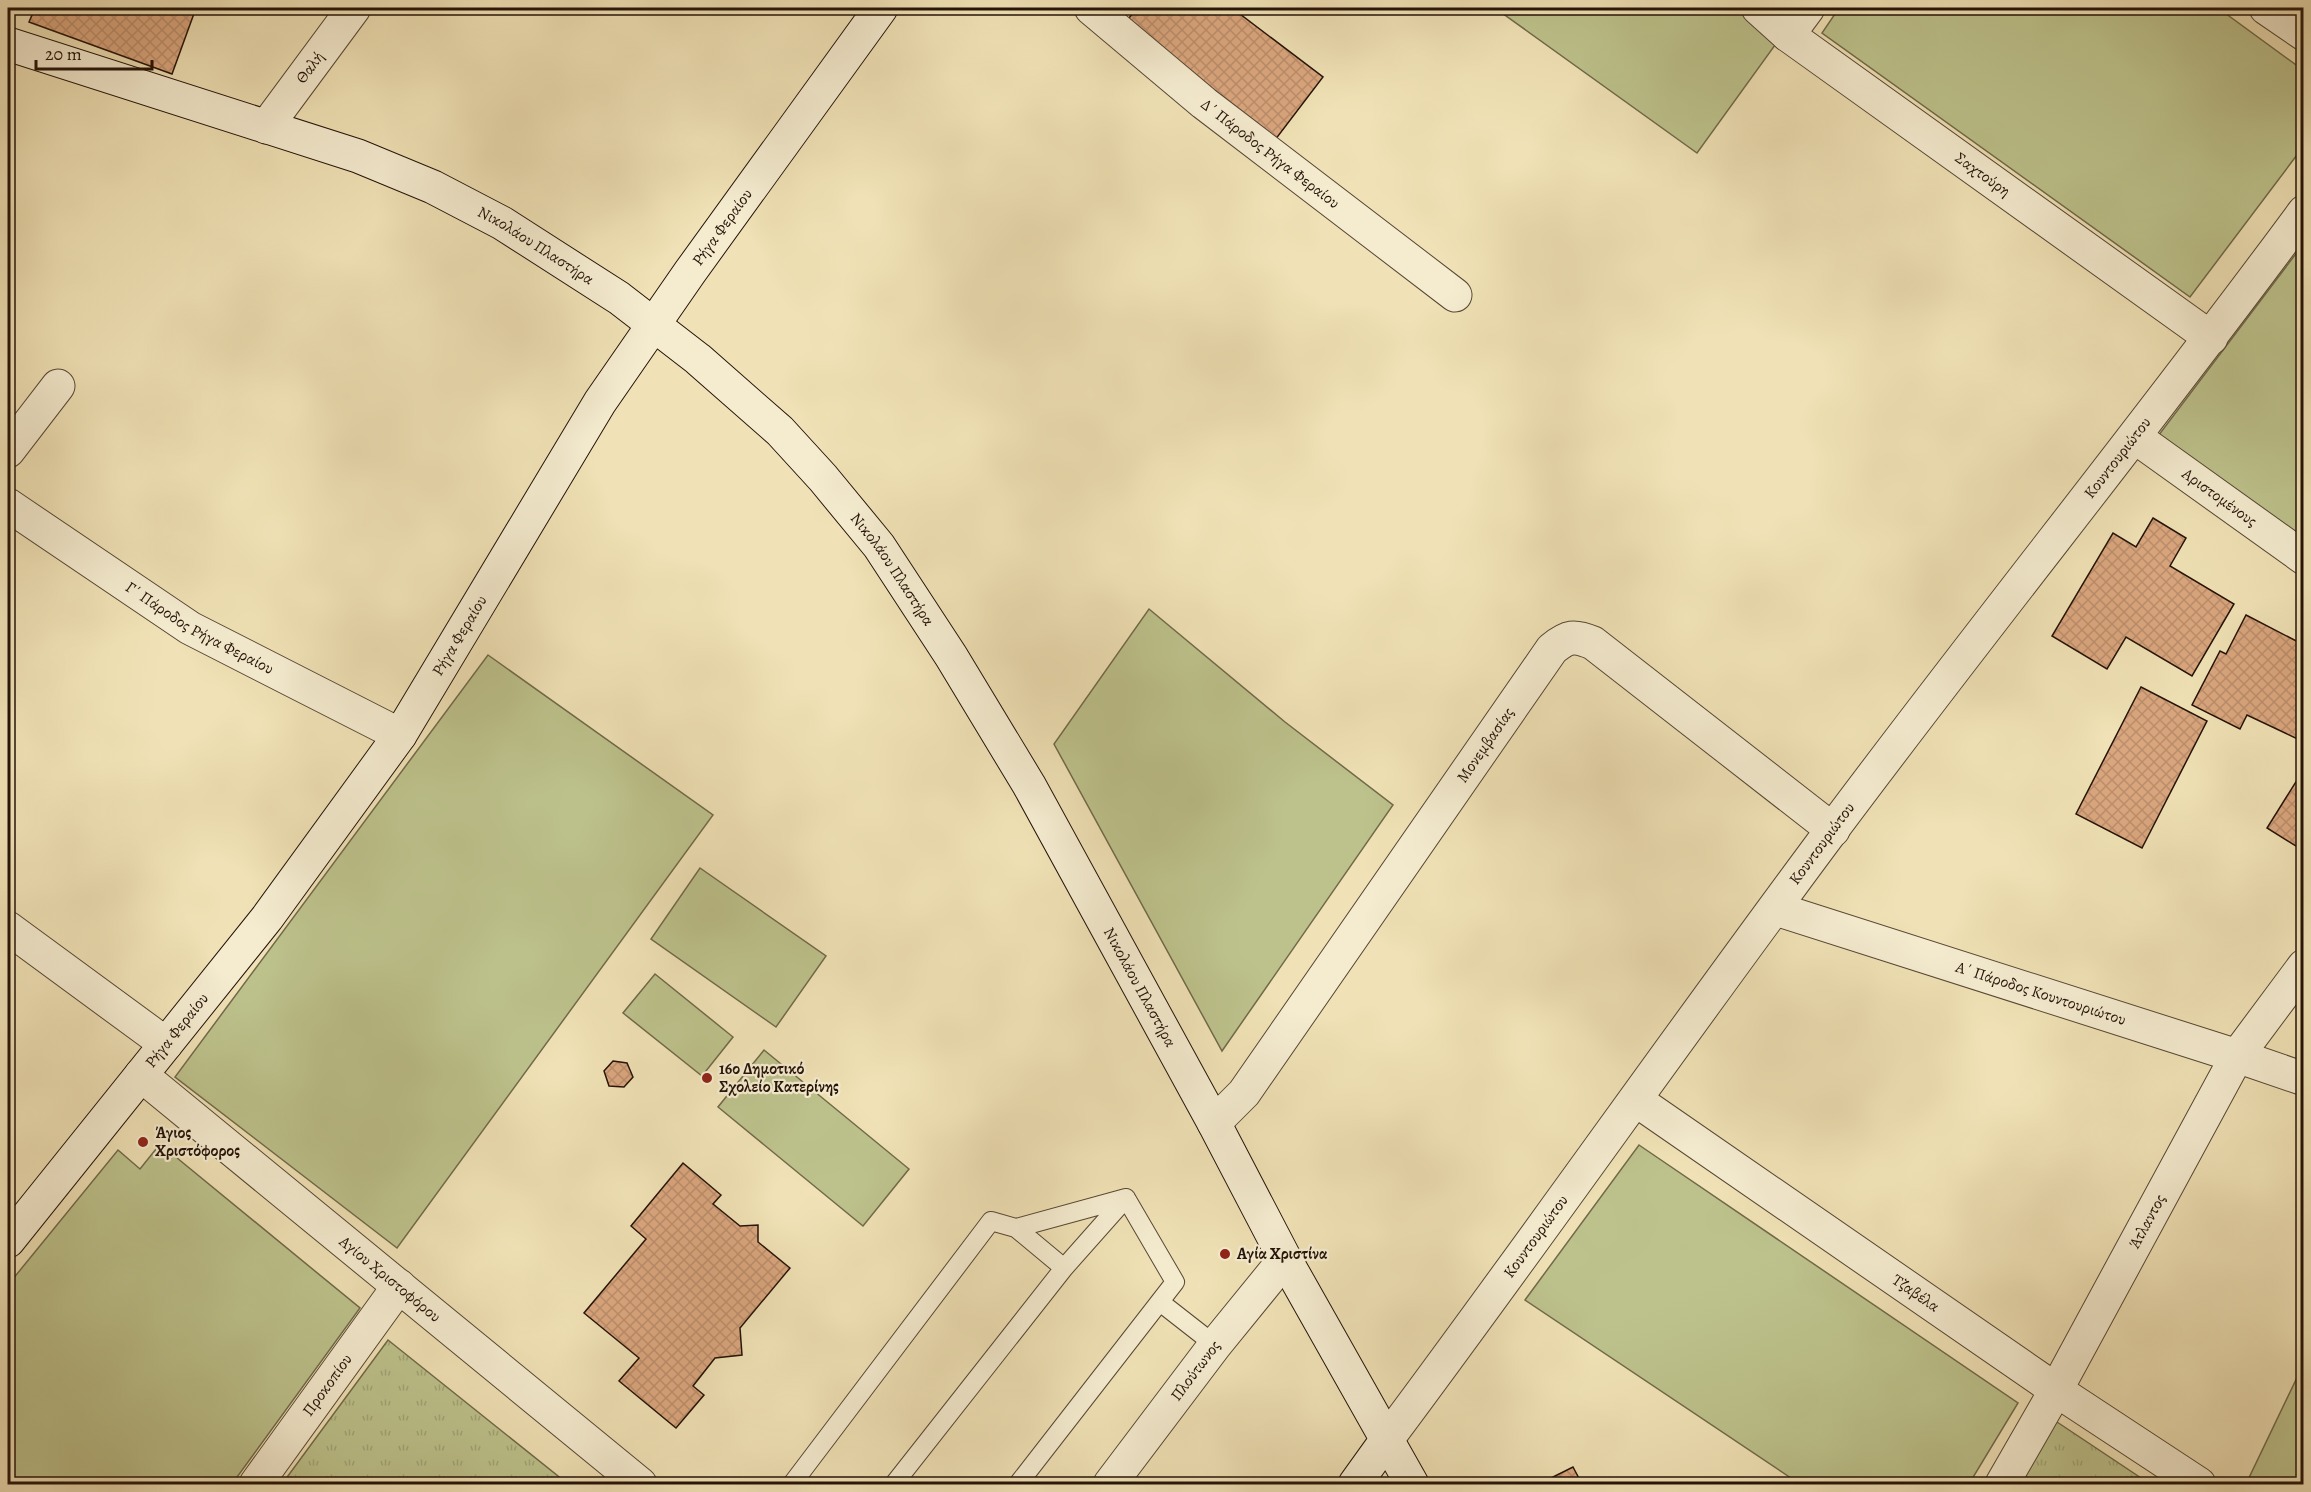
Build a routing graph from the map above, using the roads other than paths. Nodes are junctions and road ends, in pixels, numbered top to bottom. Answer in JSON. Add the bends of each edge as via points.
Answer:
{"nodes":[{"id":1,"x":354,"y":8,"type":"edge"},
{"id":2,"x":881,"y":8,"type":"edge"},
{"id":3,"x":1091,"y":8,"type":"edge"},
{"id":4,"x":1758,"y":8,"type":"edge"},
{"id":5,"x":1808,"y":8,"type":"edge"},
{"id":6,"x":2266,"y":8,"type":"edge"},
{"id":7,"x":2304,"y":34,"type":"edge"},
{"id":8,"x":1788,"y":35,"type":"junction"},
{"id":9,"x":8,"y":44,"type":"edge"},
{"id":10,"x":266,"y":127,"type":"junction"},
{"id":11,"x":2304,"y":213,"type":"edge"},
{"id":12,"x":1455,"y":295,"type":"dead end"},
{"id":13,"x":654,"y":324,"type":"junction"},
{"id":14,"x":2211,"y":338,"type":"junction"},
{"id":15,"x":58,"y":386,"type":"dead end"},
{"id":16,"x":2135,"y":437,"type":"junction"},
{"id":17,"x":8,"y":451,"type":"edge"},
{"id":18,"x":8,"y":505,"type":"edge"},
{"id":19,"x":2304,"y":558,"type":"edge"},
{"id":20,"x":400,"y":735,"type":"junction"},
{"id":21,"x":1833,"y":830,"type":"junction"},
{"id":22,"x":1776,"y":909,"type":"junction"},
{"id":23,"x":8,"y":928,"type":"edge"},
{"id":24,"x":2304,"y":966,"type":"edge"},
{"id":25,"x":166,"y":1044,"type":"junction"},
{"id":26,"x":2237,"y":1056,"type":"junction"},
{"id":27,"x":141,"y":1075,"type":"junction"},
{"id":28,"x":2304,"y":1079,"type":"edge"},
{"id":29,"x":1636,"y":1100,"type":"junction"},
{"id":30,"x":1214,"y":1123,"type":"junction"},
{"id":31,"x":1126,"y":1197,"type":"junction"},
{"id":32,"x":1016,"y":1228,"type":"junction"},
{"id":33,"x":8,"y":1241,"type":"edge"},
{"id":34,"x":1285,"y":1259,"type":"junction"},
{"id":35,"x":1064,"y":1268,"type":"junction"},
{"id":36,"x":399,"y":1286,"type":"junction"},
{"id":37,"x":1160,"y":1302,"type":"junction"},
{"id":38,"x":1215,"y":1345,"type":"junction"},
{"id":39,"x":2056,"y":1390,"type":"junction"},
{"id":40,"x":1388,"y":1438,"type":"junction"},
{"id":41,"x":256,"y":1485,"type":"edge"},
{"id":42,"x":640,"y":1485,"type":"edge"},
{"id":43,"x":792,"y":1485,"type":"edge"},
{"id":44,"x":894,"y":1485,"type":"edge"},
{"id":45,"x":1018,"y":1485,"type":"edge"},
{"id":46,"x":1110,"y":1485,"type":"edge"},
{"id":47,"x":1355,"y":1485,"type":"edge"},
{"id":48,"x":1412,"y":1485,"type":"edge"},
{"id":49,"x":2002,"y":1485,"type":"edge"},
{"id":50,"x":2199,"y":1485,"type":"edge"}],
"edges":[{"from":1,"to":10,"type":"street","name":"Θαλή"},
{"from":2,"to":13,"type":"street","name":"Ρήγα Φεραίου"},
{"from":3,"to":12,"type":"street","name":"Δ΄ Πάροδος Ρήγα Φεραίου","via":[[1204,103]]},
{"from":4,"to":8,"type":"street","name":"Σαχτούρη"},
{"from":5,"to":8,"type":"street"},
{"from":6,"to":7,"type":"street"},
{"from":8,"to":14,"type":"street","name":"Σαχτούρη"},
{"from":9,"to":10,"type":"street","name":"Νικολάου Πλαστήρα"},
{"from":10,"to":13,"type":"street","name":"Νικολάου Πλαστήρα","via":[[358,156],[502,223]]},
{"from":11,"to":14,"type":"street","name":"Κουντουριώτου"},
{"from":13,"to":20,"type":"street","name":"Ρήγα Φεραίου","via":[[600,402]]},
{"from":13,"to":30,"type":"street","name":"Νικολάου Πλαστήρα","via":[[780,432],[879,546],[1029,785]]},
{"from":14,"to":16,"type":"street","name":"Κουντουριώτου"},
{"from":15,"to":17,"type":"street"},
{"from":16,"to":19,"type":"street","name":"Αριστομένους"},
{"from":16,"to":21,"type":"street","name":"Κουντουριώτου"},
{"from":18,"to":20,"type":"street","name":"Γ΄ Πάροδος Ρήγα Φεραίου","via":[[190,628]]},
{"from":20,"to":25,"type":"street","name":"Ρήγα Φεραίου","via":[[267,918]]},
{"from":21,"to":22,"type":"street","name":"Κουντουριώτου"},
{"from":21,"to":30,"type":"street","name":"Μονεμβασίας","via":[[1593,643],[1579,637],[1564,639],[1552,649],[1244,1093]]},
{"from":22,"to":26,"type":"street","name":"Α΄ Πάροδος Κουντουριώτου"},
{"from":22,"to":29,"type":"street","name":"Κουντουριώτου"},
{"from":23,"to":25,"type":"street"},
{"from":24,"to":26,"type":"street","name":"Άτλαντος"},
{"from":25,"to":27,"type":"street","name":"Ρήγα Φεραίου"},
{"from":26,"to":28,"type":"street","name":"Α΄ Πάροδος Κουντουριώτου"},
{"from":26,"to":39,"type":"street","name":"Άτλαντος"},
{"from":27,"to":33,"type":"street","name":"Ρήγα Φεραίου"},
{"from":27,"to":36,"type":"street","name":"Αγίου Χριστοφόρου"},
{"from":29,"to":39,"type":"street","name":"Τζαβέλα"},
{"from":29,"to":40,"type":"street","name":"Κουντουριώτου"},
{"from":30,"to":34,"type":"street","name":"Νικολάου Πλαστήρα"},
{"from":31,"to":32,"type":"lane"},
{"from":31,"to":35,"type":"lane"},
{"from":31,"to":37,"type":"lane","via":[[1175,1282]]},
{"from":32,"to":35,"type":"lane"},
{"from":32,"to":43,"type":"lane","via":[[991,1221]]},
{"from":34,"to":38,"type":"street","name":"Πλούτωνος"},
{"from":34,"to":40,"type":"street","name":"Νικολάου Πλαστήρα"},
{"from":35,"to":44,"type":"lane"},
{"from":36,"to":41,"type":"street","name":"Προκοπίου"},
{"from":36,"to":42,"type":"street","name":"Αγίου Χριστοφόρου"},
{"from":37,"to":38,"type":"lane"},
{"from":37,"to":45,"type":"lane"},
{"from":38,"to":46,"type":"street","name":"Πλούτωνος"},
{"from":39,"to":49,"type":"street","name":"Άτλαντος"},
{"from":39,"to":50,"type":"street","name":"Τζαβέλα"},
{"from":40,"to":47,"type":"street","name":"Κουντουριώτου"},
{"from":40,"to":48,"type":"street","name":"Νικολάου Πλαστήρα"}]}
